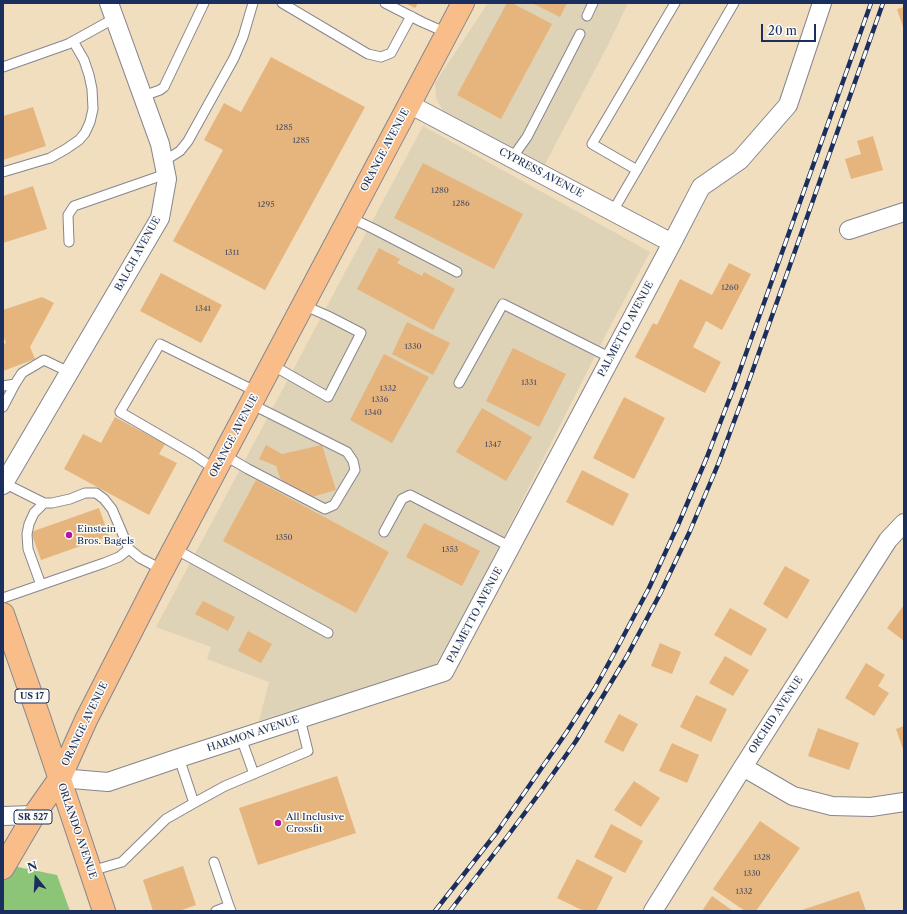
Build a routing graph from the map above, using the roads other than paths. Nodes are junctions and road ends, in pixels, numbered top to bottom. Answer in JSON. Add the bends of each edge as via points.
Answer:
{"nodes":[{"id":1,"x":204,"y":3,"type":"edge"},
{"id":2,"x":253,"y":3,"type":"edge"},
{"id":3,"x":282,"y":3,"type":"edge"},
{"id":4,"x":385,"y":3,"type":"edge"},
{"id":5,"x":463,"y":3,"type":"edge"},
{"id":6,"x":593,"y":3,"type":"edge"},
{"id":7,"x":675,"y":3,"type":"edge"},
{"id":8,"x":734,"y":3,"type":"edge"},
{"id":9,"x":822,"y":3,"type":"edge"},
{"id":10,"x":116,"y":8,"type":"edge"},
{"id":11,"x":411,"y":16,"type":"junction"},
{"id":12,"x":587,"y":16,"type":"dead end"},
{"id":13,"x":447,"y":33,"type":"junction"},
{"id":14,"x":580,"y":34,"type":"dead end"},
{"id":15,"x":73,"y":41,"type":"junction"},
{"id":16,"x":3,"y":67,"type":"edge"},
{"id":17,"x":143,"y":96,"type":"junction"},
{"id":18,"x":409,"y":104,"type":"junction"},
{"id":19,"x":512,"y":158,"type":"junction"},
{"id":20,"x":165,"y":168,"type":"junction"},
{"id":21,"x":637,"y":170,"type":"junction"},
{"id":22,"x":3,"y":172,"type":"edge"},
{"id":23,"x":613,"y":211,"type":"junction"},
{"id":24,"x":904,"y":212,"type":"edge"},
{"id":25,"x":349,"y":217,"type":"junction"},
{"id":26,"x":849,"y":230,"type":"dead end"},
{"id":27,"x":69,"y":242,"type":"dead end"},
{"id":28,"x":672,"y":242,"type":"junction"},
{"id":29,"x":457,"y":272,"type":"dead end"},
{"id":30,"x":303,"y":305,"type":"junction"},
{"id":31,"x":611,"y":358,"type":"junction"},
{"id":32,"x":272,"y":365,"type":"junction"},
{"id":33,"x":69,"y":372,"type":"junction"},
{"id":34,"x":459,"y":383,"type":"dead end"},
{"id":35,"x":15,"y":384,"type":"junction"},
{"id":36,"x":3,"y":386,"type":"edge"},
{"id":37,"x":254,"y":398,"type":"junction"},
{"id":38,"x":3,"y":407,"type":"edge"},
{"id":39,"x":220,"y":463,"type":"junction"},
{"id":40,"x":3,"y":484,"type":"edge"},
{"id":41,"x":44,"y":503,"type":"junction"},
{"id":42,"x":904,"y":523,"type":"edge"},
{"id":43,"x":384,"y":532,"type":"dead end"},
{"id":44,"x":511,"y":547,"type":"junction"},
{"id":45,"x":129,"y":549,"type":"junction"},
{"id":46,"x":175,"y":549,"type":"junction"},
{"id":47,"x":163,"y":570,"type":"junction"},
{"id":48,"x":41,"y":585,"type":"junction"},
{"id":49,"x":3,"y":598,"type":"edge"},
{"id":50,"x":3,"y":614,"type":"edge"},
{"id":51,"x":328,"y":633,"type":"dead end"},
{"id":52,"x":444,"y":672,"type":"joint"},
{"id":53,"x":300,"y":719,"type":"junction"},
{"id":54,"x":241,"y":738,"type":"junction"},
{"id":55,"x":178,"y":758,"type":"junction"},
{"id":56,"x":743,"y":767,"type":"junction"},
{"id":57,"x":254,"y":774,"type":"junction"},
{"id":58,"x":60,"y":778,"type":"junction"},
{"id":59,"x":904,"y":802,"type":"edge"},
{"id":60,"x":194,"y":803,"type":"junction"},
{"id":61,"x":34,"y":815,"type":"junction"},
{"id":62,"x":3,"y":816,"type":"edge"},
{"id":63,"x":5,"y":861,"type":"edge"},
{"id":64,"x":214,"y":862,"type":"dead end"},
{"id":65,"x":91,"y":871,"type":"junction"},
{"id":66,"x":230,"y":909,"type":"edge"},
{"id":67,"x":104,"y":911,"type":"edge"},
{"id":68,"x":216,"y":911,"type":"edge"},
{"id":69,"x":653,"y":911,"type":"edge"}],
"edges":[{"from":1,"to":17,"type":"lane","via":[[164,86]]},
{"from":2,"to":20,"type":"lane","via":[[234,58],[188,141]]},
{"from":3,"to":11,"type":"lane","via":[[368,54],[381,57],[391,53]]},
{"from":4,"to":11,"type":"lane"},
{"from":5,"to":13,"type":"main road","name":"ORANGE AVENUE"},
{"from":6,"to":12,"type":"lane"},
{"from":7,"to":21,"type":"lane","via":[[592,144]]},
{"from":8,"to":21,"type":"lane"},
{"from":9,"to":28,"type":"street","name":"PALMETTO AVENUE","via":[[788,104],[740,160],[701,187]]},
{"from":10,"to":15,"type":"lane"},
{"from":10,"to":17,"type":"street","name":"BALCH AVENUE"},
{"from":11,"to":13,"type":"lane"},
{"from":13,"to":18,"type":"main road","name":"ORANGE AVENUE"},
{"from":14,"to":19,"type":"lane","via":[[528,137]]},
{"from":15,"to":16,"type":"lane"},
{"from":15,"to":22,"type":"lane","via":[[84,60],[92,89],[93,109],[85,133],[79,140],[50,158]]},
{"from":17,"to":20,"type":"street","name":"BALCH AVENUE","via":[[160,144]]},
{"from":18,"to":19,"type":"street","name":"CYPRESS AVENUE"},
{"from":18,"to":25,"type":"main road","name":"ORANGE AVENUE"},
{"from":19,"to":23,"type":"street","name":"CYPRESS AVENUE"},
{"from":20,"to":27,"type":"lane","via":[[74,206],[68,215]]},
{"from":20,"to":33,"type":"street","name":"BALCH AVENUE","via":[[167,179],[160,218]]},
{"from":21,"to":23,"type":"lane"},
{"from":23,"to":28,"type":"street","name":"CYPRESS AVENUE"},
{"from":24,"to":26,"type":"street"},
{"from":25,"to":29,"type":"lane"},
{"from":25,"to":30,"type":"main road","name":"ORANGE AVENUE"},
{"from":28,"to":31,"type":"street","name":"PALMETTO AVENUE"},
{"from":30,"to":32,"type":"main road","name":"ORANGE AVENUE"},
{"from":30,"to":32,"type":"lane","via":[[361,333],[328,397]]},
{"from":31,"to":34,"type":"lane","via":[[503,304]]},
{"from":31,"to":44,"type":"street","name":"PALMETTO AVENUE"},
{"from":32,"to":37,"type":"main road","name":"ORANGE AVENUE"},
{"from":33,"to":35,"type":"lane","via":[[44,360],[22,373]]},
{"from":33,"to":40,"type":"street","name":"BALCH AVENUE"},
{"from":35,"to":36,"type":"lane"},
{"from":35,"to":38,"type":"lane"},
{"from":37,"to":39,"type":"main road","name":"ORANGE AVENUE"},
{"from":37,"to":39,"type":"lane","via":[[347,452],[355,470],[334,505],[325,509],[248,469]]},
{"from":37,"to":39,"type":"lane","via":[[160,344],[120,412],[194,455]]},
{"from":39,"to":46,"type":"main road","name":"ORANGE AVENUE"},
{"from":40,"to":41,"type":"lane"},
{"from":41,"to":45,"type":"lane","via":[[70,499],[85,493],[96,494],[112,509]]},
{"from":41,"to":48,"type":"lane","via":[[34,513],[27,534],[28,549]]},
{"from":42,"to":56,"type":"street","name":"ORCHID AVENUE","via":[[888,540]]},
{"from":43,"to":44,"type":"lane","via":[[402,499],[410,495]]},
{"from":44,"to":52,"type":"street","name":"PALMETTO AVENUE"},
{"from":45,"to":47,"type":"lane"},
{"from":45,"to":48,"type":"lane","via":[[119,557]]},
{"from":46,"to":47,"type":"main road","name":"ORANGE AVENUE"},
{"from":46,"to":51,"type":"lane"},
{"from":47,"to":58,"type":"main road","name":"ORANGE AVENUE","via":[[86,720]]},
{"from":48,"to":49,"type":"lane"},
{"from":50,"to":58,"type":"main road","name":"ORLANDO AVENUE","number":"US 17"},
{"from":52,"to":53,"type":"street","name":"HARMON AVENUE"},
{"from":53,"to":54,"type":"street","name":"HARMON AVENUE"},
{"from":53,"to":57,"type":"lane","via":[[308,752]]},
{"from":54,"to":55,"type":"street","name":"HARMON AVENUE"},
{"from":54,"to":57,"type":"lane"},
{"from":55,"to":58,"type":"street","name":"HARMON AVENUE","via":[[108,782]]},
{"from":55,"to":60,"type":"lane"},
{"from":56,"to":59,"type":"street","via":[[793,796],[832,806],[871,807]]},
{"from":56,"to":69,"type":"street","name":"ORCHID AVENUE"},
{"from":57,"to":60,"type":"lane"},
{"from":58,"to":61,"type":"main road","name":"ORANGE AVENUE","number":"SR 527"},
{"from":58,"to":65,"type":"main road","name":"ORLANDO AVENUE","number":"US 17"},
{"from":60,"to":65,"type":"lane","via":[[166,819],[122,862]]},
{"from":61,"to":62,"type":"street"},
{"from":61,"to":63,"type":"main road","name":"ORANGE AVENUE","number":"SR 527"},
{"from":64,"to":66,"type":"lane"},
{"from":65,"to":67,"type":"main road","name":"ORLANDO AVENUE","number":"US 17"},
{"from":66,"to":68,"type":"lane"}]}
